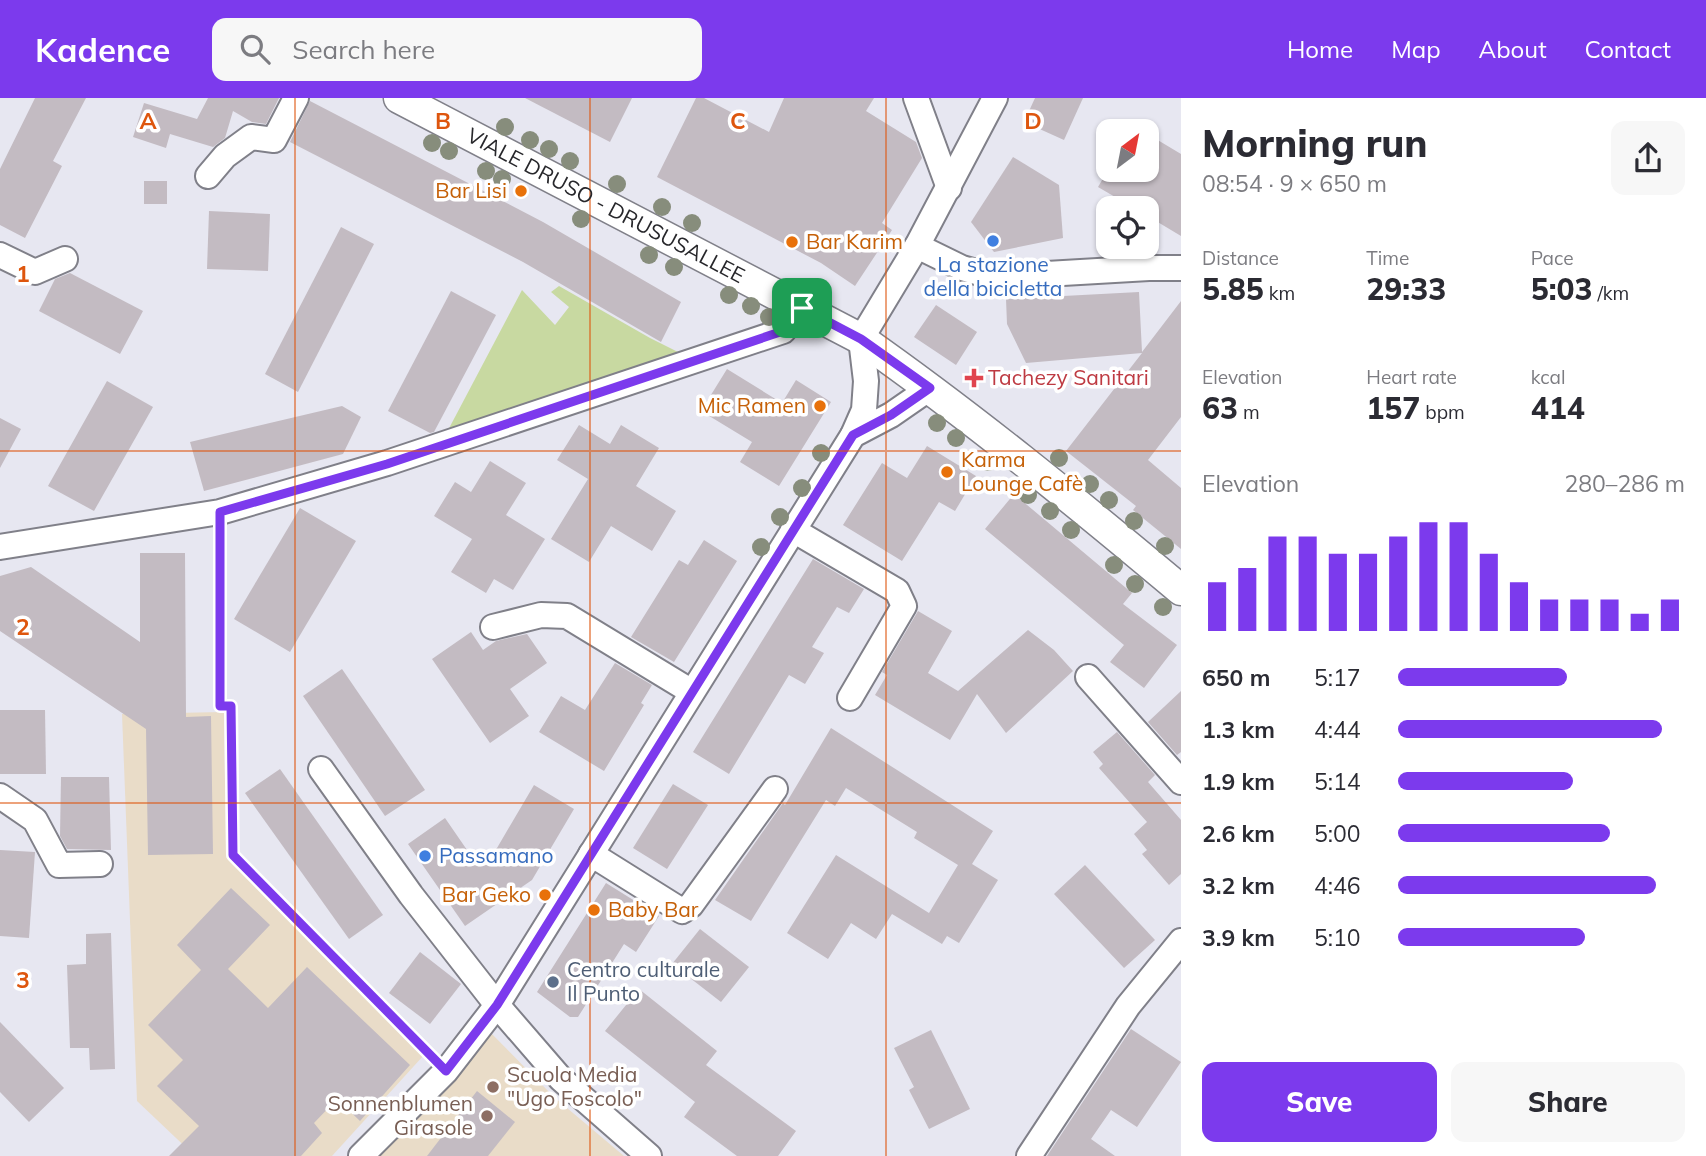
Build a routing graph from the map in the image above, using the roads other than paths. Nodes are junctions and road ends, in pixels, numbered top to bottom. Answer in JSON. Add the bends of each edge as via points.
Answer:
{"nodes":[{"id":1,"x":296,"y":98,"type":"edge"},
{"id":2,"x":399,"y":98,"type":"edge"},
{"id":3,"x":916,"y":98,"type":"edge"},
{"id":4,"x":995,"y":98,"type":"edge"},
{"id":5,"x":208,"y":176,"type":"dead end"},
{"id":6,"x":948,"y":188,"type":"junction"},
{"id":7,"x":917,"y":246,"type":"junction"},
{"id":8,"x":0,"y":255,"type":"edge"},
{"id":9,"x":65,"y":260,"type":"dead end"},
{"id":10,"x":1181,"y":268,"type":"edge"},
{"id":11,"x":802,"y":308,"type":"junction"},
{"id":12,"x":861,"y":339,"type":"junction"},
{"id":13,"x":930,"y":388,"type":"junction"},
{"id":14,"x":853,"y":435,"type":"junction"},
{"id":15,"x":793,"y":530,"type":"junction"},
{"id":16,"x":0,"y":547,"type":"edge"},
{"id":17,"x":1181,"y":590,"type":"edge"},
{"id":18,"x":493,"y":627,"type":"dead end"},
{"id":19,"x":1088,"y":677,"type":"dead end"},
{"id":20,"x":692,"y":692,"type":"junction"},
{"id":21,"x":850,"y":698,"type":"dead end"},
{"id":22,"x":321,"y":769,"type":"dead end"},
{"id":23,"x":1181,"y":782,"type":"edge"},
{"id":24,"x":775,"y":789,"type":"dead end"},
{"id":25,"x":0,"y":796,"type":"edge"},
{"id":26,"x":591,"y":854,"type":"junction"},
{"id":27,"x":100,"y":864,"type":"dead end"},
{"id":28,"x":1181,"y":941,"type":"edge"},
{"id":29,"x":497,"y":1005,"type":"junction"},
{"id":30,"x":361,"y":1156,"type":"edge"},
{"id":31,"x":649,"y":1156,"type":"edge"},
{"id":32,"x":1028,"y":1156,"type":"edge"}],
"edges":[{"from":1,"to":5,"type":"street","via":[[274,141],[251,137]]},
{"from":2,"to":11,"type":"main road","name":"VIALE DRUSO - DRUSUSALLEE"},
{"from":3,"to":6,"type":"street"},
{"from":4,"to":6,"type":"street"},
{"from":6,"to":7,"type":"street"},
{"from":7,"to":10,"type":"street","via":[[962,268],[995,277]]},
{"from":7,"to":12,"type":"street"},
{"from":8,"to":9,"type":"street","via":[[35,272]]},
{"from":11,"to":12,"type":"main road","name":"VIALE DRUSO - DRUSUSALLEE"},
{"from":11,"to":16,"type":"street","via":[[783,331],[387,464],[220,512]]},
{"from":12,"to":13,"type":"main road","name":"VIALE DRUSO - DRUSUSALLEE"},
{"from":12,"to":14,"type":"street","via":[[864,410]]},
{"from":13,"to":14,"type":"street"},
{"from":13,"to":17,"type":"main road","name":"VIALE DRUSO - DRUSUSALLEE"},
{"from":14,"to":15,"type":"street"},
{"from":15,"to":20,"type":"street"},
{"from":15,"to":21,"type":"street","via":[[897,591],[904,606]]},
{"from":18,"to":20,"type":"street","via":[[541,615],[567,616]]},
{"from":19,"to":23,"type":"street"},
{"from":20,"to":26,"type":"street"},
{"from":22,"to":29,"type":"street"},
{"from":24,"to":26,"type":"street","via":[[691,905],[682,911]]},
{"from":25,"to":27,"type":"street","via":[[35,820],[59,865]]},
{"from":26,"to":29,"type":"street"},
{"from":28,"to":32,"type":"street","via":[[1128,1006]]},
{"from":29,"to":30,"type":"street","via":[[446,1071]]},
{"from":29,"to":31,"type":"street","via":[[561,1079]]}]}
